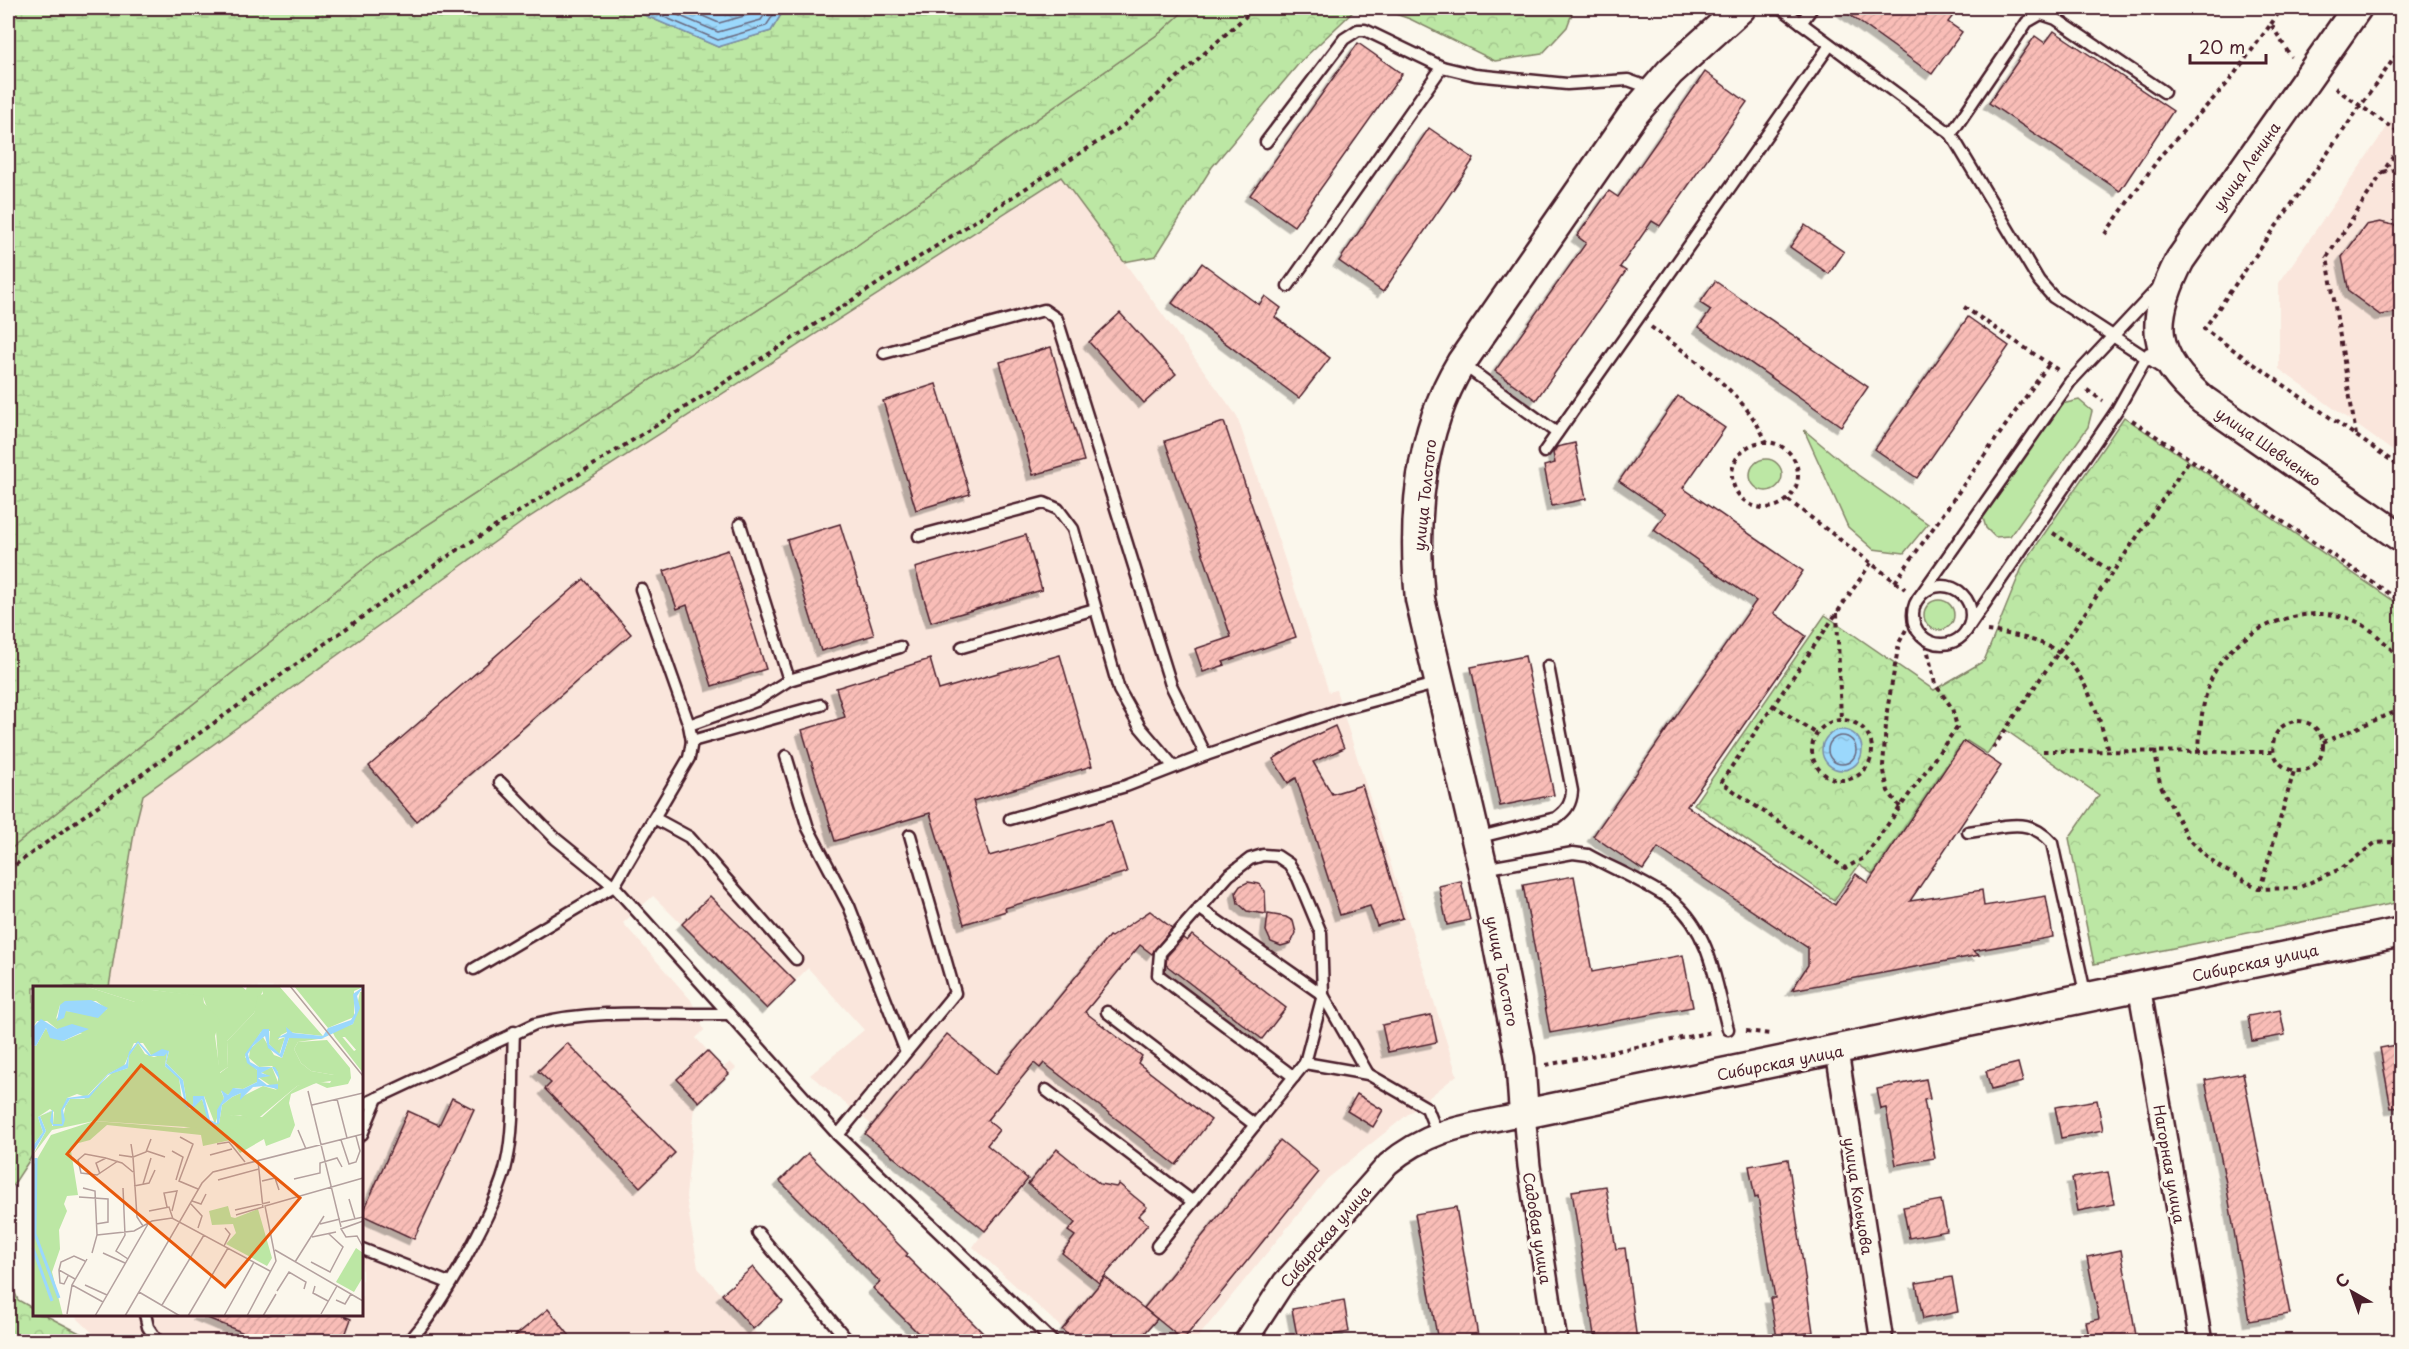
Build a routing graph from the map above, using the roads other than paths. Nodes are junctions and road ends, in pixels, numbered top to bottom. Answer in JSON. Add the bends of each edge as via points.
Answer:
{"nodes":[{"id":1,"x":1741,"y":8,"type":"edge"},
{"id":2,"x":1781,"y":8,"type":"edge"},
{"id":3,"x":1812,"y":8,"type":"edge"},
{"id":4,"x":2357,"y":8,"type":"edge"},
{"id":5,"x":1801,"y":23,"type":"junction"},
{"id":6,"x":1830,"y":45,"type":"junction"},
{"id":7,"x":1442,"y":67,"type":"junction"},
{"id":8,"x":1653,"y":89,"type":"junction"},
{"id":9,"x":2164,"y":92,"type":"dead end"},
{"id":10,"x":1951,"y":134,"type":"junction"},
{"id":11,"x":1266,"y":142,"type":"dead end"},
{"id":12,"x":2180,"y":260,"type":"junction"},
{"id":13,"x":1288,"y":286,"type":"dead end"},
{"id":14,"x":2114,"y":337,"type":"junction"},
{"id":15,"x":2153,"y":346,"type":"junction"},
{"id":16,"x":884,"y":353,"type":"dead end"},
{"id":17,"x":1461,"y":363,"type":"junction"},
{"id":18,"x":1557,"y":433,"type":"junction"},
{"id":19,"x":1544,"y":452,"type":"dead end"},
{"id":20,"x":740,"y":524,"type":"dead end"},
{"id":21,"x":919,"y":536,"type":"dead end"},
{"id":22,"x":2402,"y":538,"type":"edge"},
{"id":23,"x":641,"y":589,"type":"dead end"},
{"id":24,"x":1918,"y":599,"type":"junction"},
{"id":25,"x":1095,"y":609,"type":"junction"},
{"id":26,"x":1966,"y":631,"type":"junction"},
{"id":27,"x":900,"y":647,"type":"dead end"},
{"id":28,"x":962,"y":647,"type":"dead end"},
{"id":29,"x":1548,"y":666,"type":"dead end"},
{"id":30,"x":789,"y":680,"type":"junction"},
{"id":31,"x":1439,"y":683,"type":"junction"},
{"id":32,"x":821,"y":705,"type":"dead end"},
{"id":33,"x":689,"y":725,"type":"junction"},
{"id":34,"x":692,"y":741,"type":"junction"},
{"id":35,"x":1206,"y":755,"type":"junction"},
{"id":36,"x":786,"y":756,"type":"dead end"},
{"id":37,"x":1174,"y":767,"type":"junction"},
{"id":38,"x":500,"y":782,"type":"dead end"},
{"id":39,"x":654,"y":819,"type":"junction"},
{"id":40,"x":1010,"y":819,"type":"dead end"},
{"id":41,"x":1968,"y":832,"type":"dead end"},
{"id":42,"x":910,"y":835,"type":"dead end"},
{"id":43,"x":1475,"y":838,"type":"junction"},
{"id":44,"x":1483,"y":869,"type":"junction"},
{"id":45,"x":614,"y":886,"type":"junction"},
{"id":46,"x":1199,"y":908,"type":"junction"},
{"id":47,"x":2402,"y":933,"type":"edge"},
{"id":48,"x":796,"y":959,"type":"dead end"},
{"id":49,"x":474,"y":969,"type":"dead end"},
{"id":50,"x":2139,"y":986,"type":"junction"},
{"id":51,"x":1323,"y":995,"type":"junction"},
{"id":52,"x":2086,"y":998,"type":"junction"},
{"id":53,"x":1107,"y":1012,"type":"dead end"},
{"id":54,"x":729,"y":1014,"type":"junction"},
{"id":55,"x":1728,"y":1029,"type":"road end"},
{"id":56,"x":514,"y":1032,"type":"junction"},
{"id":57,"x":1837,"y":1051,"type":"junction"},
{"id":58,"x":906,"y":1052,"type":"junction"},
{"id":59,"x":1305,"y":1063,"type":"junction"},
{"id":60,"x":1368,"y":1074,"type":"junction"},
{"id":61,"x":1294,"y":1077,"type":"junction"},
{"id":62,"x":1046,"y":1090,"type":"dead end"},
{"id":63,"x":377,"y":1098,"type":"junction"},
{"id":64,"x":363,"y":1105,"type":"edge"},
{"id":65,"x":1524,"y":1113,"type":"junction"},
{"id":66,"x":1255,"y":1125,"type":"junction"},
{"id":67,"x":363,"y":1132,"type":"edge"},
{"id":68,"x":1437,"y":1133,"type":"junction"},
{"id":69,"x":838,"y":1135,"type":"junction"},
{"id":70,"x":1193,"y":1202,"type":"junction"},
{"id":71,"x":758,"y":1233,"type":"dead end"},
{"id":72,"x":1158,"y":1246,"type":"dead end"},
{"id":73,"x":363,"y":1249,"type":"edge"},
{"id":74,"x":449,"y":1283,"type":"junction"},
{"id":75,"x":145,"y":1316,"type":"edge"},
{"id":76,"x":158,"y":1341,"type":"edge"},
{"id":77,"x":408,"y":1341,"type":"edge"},
{"id":78,"x":849,"y":1341,"type":"edge"},
{"id":79,"x":1053,"y":1341,"type":"edge"},
{"id":80,"x":1245,"y":1341,"type":"edge"},
{"id":81,"x":1556,"y":1341,"type":"edge"},
{"id":82,"x":1882,"y":1341,"type":"edge"},
{"id":83,"x":2201,"y":1341,"type":"edge"}],
"edges":[{"from":1,"to":8,"type":"street","name":"улица Толстого"},
{"from":2,"to":5,"type":"lane"},
{"from":3,"to":5,"type":"lane"},
{"from":4,"to":12,"type":"street","name":"улица Ленина"},
{"from":5,"to":6,"type":"lane"},
{"from":6,"to":10,"type":"lane"},
{"from":6,"to":18,"type":"lane"},
{"from":7,"to":8,"type":"lane","via":[[1476,75],[1567,84],[1628,81]]},
{"from":7,"to":11,"type":"lane","via":[[1358,30],[1344,39]]},
{"from":7,"to":13,"type":"lane"},
{"from":8,"to":17,"type":"street","name":"улица Толстого"},
{"from":9,"to":10,"type":"lane","via":[[2056,19],[2041,14],[2026,22]]},
{"from":10,"to":14,"type":"lane","via":[[2039,281],[2053,297]]},
{"from":12,"to":14,"type":"lane"},
{"from":12,"to":15,"type":"street","name":"улица Ленина","via":[[2168,283]]},
{"from":14,"to":15,"type":"lane"},
{"from":14,"to":24,"type":"lane","via":[[2072,380]]},
{"from":15,"to":22,"type":"street","name":"улица Шевченко","via":[[2180,381],[2203,400]]},
{"from":15,"to":26,"type":"lane","via":[[2117,410]]},
{"from":16,"to":35,"type":"lane","via":[[1044,310],[1058,319],[1171,685]]},
{"from":17,"to":18,"type":"lane"},
{"from":17,"to":31,"type":"street","name":"улица Толстого","via":[[1445,389],[1434,419],[1418,523],[1420,599]]},
{"from":18,"to":19,"type":"lane"},
{"from":20,"to":30,"type":"lane"},
{"from":21,"to":25,"type":"lane","via":[[1044,503],[1058,509],[1073,529]]},
{"from":23,"to":33,"type":"lane"},
{"from":24,"to":26,"type":"lane","via":[[1936,587],[1958,591],[1970,609]]},
{"from":24,"to":26,"type":"lane","via":[[1913,616],[1917,631],[1925,639],[1947,643]]},
{"from":25,"to":28,"type":"lane"},
{"from":25,"to":37,"type":"lane","via":[[1119,690],[1140,727]]},
{"from":27,"to":30,"type":"lane"},
{"from":29,"to":43,"type":"lane","via":[[1571,802],[1566,812],[1556,818]]},
{"from":30,"to":33,"type":"lane","via":[[756,701]]},
{"from":31,"to":35,"type":"lane","via":[[1342,709]]},
{"from":31,"to":43,"type":"street","name":"улица Толстого"},
{"from":32,"to":34,"type":"lane"},
{"from":33,"to":34,"type":"lane"},
{"from":34,"to":39,"type":"lane","via":[[689,758]]},
{"from":35,"to":37,"type":"lane"},
{"from":36,"to":58,"type":"lane","via":[[808,828],[849,906]]},
{"from":37,"to":40,"type":"lane","via":[[1126,786]]},
{"from":38,"to":45,"type":"lane","via":[[563,846]]},
{"from":39,"to":45,"type":"lane"},
{"from":39,"to":48,"type":"lane","via":[[689,837]]},
{"from":41,"to":52,"type":"lane","via":[[2027,824],[2041,830],[2052,843]]},
{"from":42,"to":58,"type":"lane","via":[[955,993]]},
{"from":43,"to":44,"type":"street","name":"улица Толстого"},
{"from":44,"to":55,"type":"lane","via":[[1573,853],[1588,855],[1673,902],[1702,938]]},
{"from":44,"to":65,"type":"street","name":"улица Толстого","via":[[1520,1058]]},
{"from":45,"to":49,"type":"lane"},
{"from":45,"to":54,"type":"lane"},
{"from":46,"to":51,"type":"lane"},
{"from":46,"to":51,"type":"lane","via":[[1229,875],[1250,859],[1277,856],[1289,864],[1321,933]]},
{"from":46,"to":61,"type":"lane","via":[[1160,953],[1158,975]]},
{"from":47,"to":50,"type":"street","name":"Сибирская улица"},
{"from":50,"to":52,"type":"street","name":"Сибирская улица"},
{"from":50,"to":83,"type":"street","name":"Нагорная улица"},
{"from":51,"to":59,"type":"lane"},
{"from":51,"to":60,"type":"lane"},
{"from":52,"to":57,"type":"street","name":"Сибирская улица"},
{"from":53,"to":66,"type":"lane"},
{"from":54,"to":56,"type":"lane","via":[[559,1018]]},
{"from":54,"to":69,"type":"lane"},
{"from":56,"to":63,"type":"lane"},
{"from":56,"to":74,"type":"lane","via":[[504,1178]]},
{"from":57,"to":65,"type":"street","name":"Сибирская улица"},
{"from":57,"to":82,"type":"street","name":"улица Кольцова"},
{"from":58,"to":69,"type":"lane"},
{"from":59,"to":60,"type":"lane"},
{"from":59,"to":61,"type":"lane"},
{"from":60,"to":68,"type":"lane","via":[[1427,1108]]},
{"from":61,"to":66,"type":"lane"},
{"from":62,"to":70,"type":"lane"},
{"from":63,"to":64,"type":"lane"},
{"from":63,"to":67,"type":"lane"},
{"from":65,"to":68,"type":"street","name":"Сибирская улица"},
{"from":65,"to":81,"type":"street","name":"Садовая улица"},
{"from":66,"to":70,"type":"lane"},
{"from":68,"to":80,"type":"street","name":"Сибирская улица","via":[[1406,1149],[1388,1164],[1284,1282]]},
{"from":69,"to":79,"type":"lane"},
{"from":70,"to":72,"type":"lane"},
{"from":71,"to":78,"type":"lane"},
{"from":73,"to":74,"type":"lane"},
{"from":74,"to":77,"type":"lane","via":[[422,1328]]},
{"from":75,"to":76,"type":"lane"}]}
